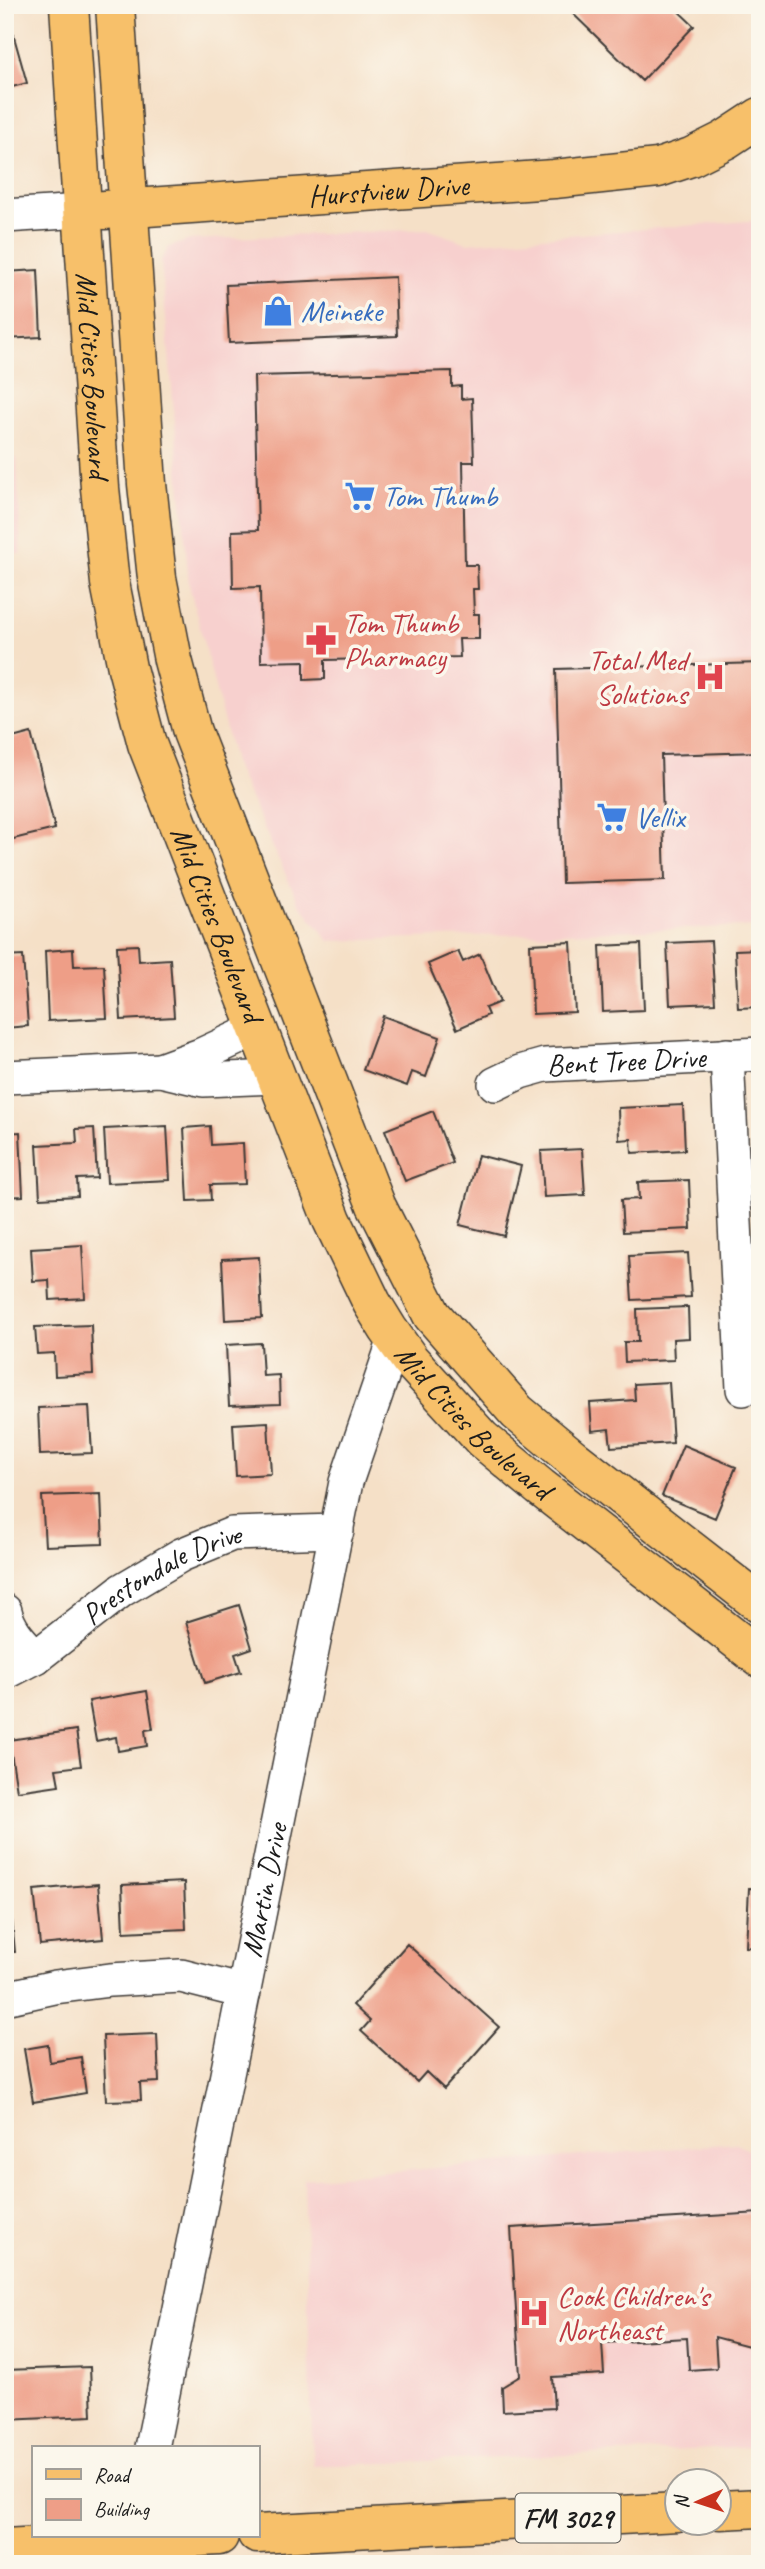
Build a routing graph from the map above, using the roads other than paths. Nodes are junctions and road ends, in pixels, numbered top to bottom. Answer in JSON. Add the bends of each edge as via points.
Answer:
{"nodes":[{"id":1,"x":69,"y":5,"type":"edge"},
{"id":2,"x":115,"y":5,"type":"edge"},
{"id":3,"x":760,"y":117,"type":"edge"},
{"id":4,"x":128,"y":208,"type":"junction"},
{"id":5,"x":81,"y":211,"type":"junction"},
{"id":6,"x":5,"y":216,"type":"edge"},
{"id":7,"x":173,"y":660,"type":"junction"},
{"id":8,"x":127,"y":668,"type":"junction"},
{"id":9,"x":257,"y":1029,"type":"junction"},
{"id":10,"x":760,"y":1054,"type":"edge"},
{"id":11,"x":727,"y":1055,"type":"junction"},
{"id":12,"x":160,"y":1070,"type":"junction"},
{"id":13,"x":5,"y":1077,"type":"edge"},
{"id":14,"x":276,"y":1077,"type":"junction"},
{"id":15,"x":495,"y":1084,"type":"dead end"},
{"id":16,"x":395,"y":1339,"type":"junction"},
{"id":17,"x":743,"y":1389,"type":"dead end"},
{"id":18,"x":537,"y":1427,"type":"junction"},
{"id":19,"x":337,"y":1531,"type":"junction"},
{"id":20,"x":760,"y":1604,"type":"edge"},
{"id":21,"x":5,"y":1611,"type":"edge"},
{"id":22,"x":36,"y":1657,"type":"junction"},
{"id":23,"x":760,"y":1658,"type":"edge"},
{"id":24,"x":5,"y":1673,"type":"edge"},
{"id":25,"x":244,"y":1992,"type":"junction"},
{"id":26,"x":5,"y":1998,"type":"edge"},
{"id":27,"x":152,"y":2446,"type":"edge"},
{"id":28,"x":760,"y":2508,"type":"edge"},
{"id":29,"x":734,"y":2509,"type":"edge"},
{"id":30,"x":664,"y":2513,"type":"edge"},
{"id":31,"x":259,"y":2534,"type":"edge"},
{"id":32,"x":205,"y":2538,"type":"edge"},
{"id":33,"x":150,"y":2546,"type":"edge"},
{"id":34,"x":5,"y":2548,"type":"edge"}],
"edges":[{"from":1,"to":5,"type":"main road","name":"Mid Cities Boulevard"},
{"from":2,"to":4,"type":"main road","name":"Mid Cities Boulevard"},
{"from":3,"to":4,"type":"main road","name":"Hurstview Drive","via":[[691,157],[658,168]]},
{"from":4,"to":5,"type":"main road","name":"Hurstview Drive"},
{"from":4,"to":7,"type":"main road","name":"Mid Cities Boulevard","via":[[147,484],[157,578]]},
{"from":5,"to":6,"type":"street","name":"Hurstview Drive"},
{"from":5,"to":8,"type":"main road","name":"Mid Cities Boulevard","via":[[100,488],[110,583]]},
{"from":7,"to":8,"type":"main road"},
{"from":7,"to":18,"type":"main road","name":"Mid Cities Boulevard","via":[[192,733],[376,1205],[432,1315],[517,1412]]},
{"from":8,"to":9,"type":"main road","name":"Mid Cities Boulevard","via":[[147,744]]},
{"from":9,"to":12,"type":"street"},
{"from":9,"to":14,"type":"main road","name":"Mid Cities Boulevard"},
{"from":10,"to":11,"type":"street","name":"Bent Tree Drive"},
{"from":11,"to":15,"type":"street","name":"Bent Tree Drive","via":[[545,1065]]},
{"from":11,"to":17,"type":"street"},
{"from":12,"to":13,"type":"street"},
{"from":12,"to":14,"type":"street","via":[[203,1080]]},
{"from":14,"to":16,"type":"main road","name":"Mid Cities Boulevard","via":[[332,1220]]},
{"from":16,"to":18,"type":"main road","via":[[411,1339],[440,1353],[500,1418]]},
{"from":16,"to":19,"type":"street","name":"Martin Drive","via":[[346,1482]]},
{"from":16,"to":23,"type":"main road","name":"Mid Cities Boulevard","via":[[482,1438]]},
{"from":18,"to":20,"type":"main road","name":"Mid Cities Boulevard"},
{"from":19,"to":22,"type":"street","name":"Prestondale Drive","via":[[232,1534],[181,1555],[122,1590]]},
{"from":19,"to":25,"type":"street","name":"Martin Drive"},
{"from":21,"to":22,"type":"street","via":[[16,1636]]},
{"from":22,"to":24,"type":"street","name":"Prestondale Drive"},
{"from":25,"to":26,"type":"street","via":[[181,1976],[110,1980]]},
{"from":25,"to":27,"type":"street","name":"Martin Drive"},
{"from":28,"to":29,"type":"main road"},
{"from":30,"to":31,"type":"main road","number":"FM 3029"},
{"from":32,"to":33,"type":"main road"},
{"from":33,"to":34,"type":"main road"}]}
